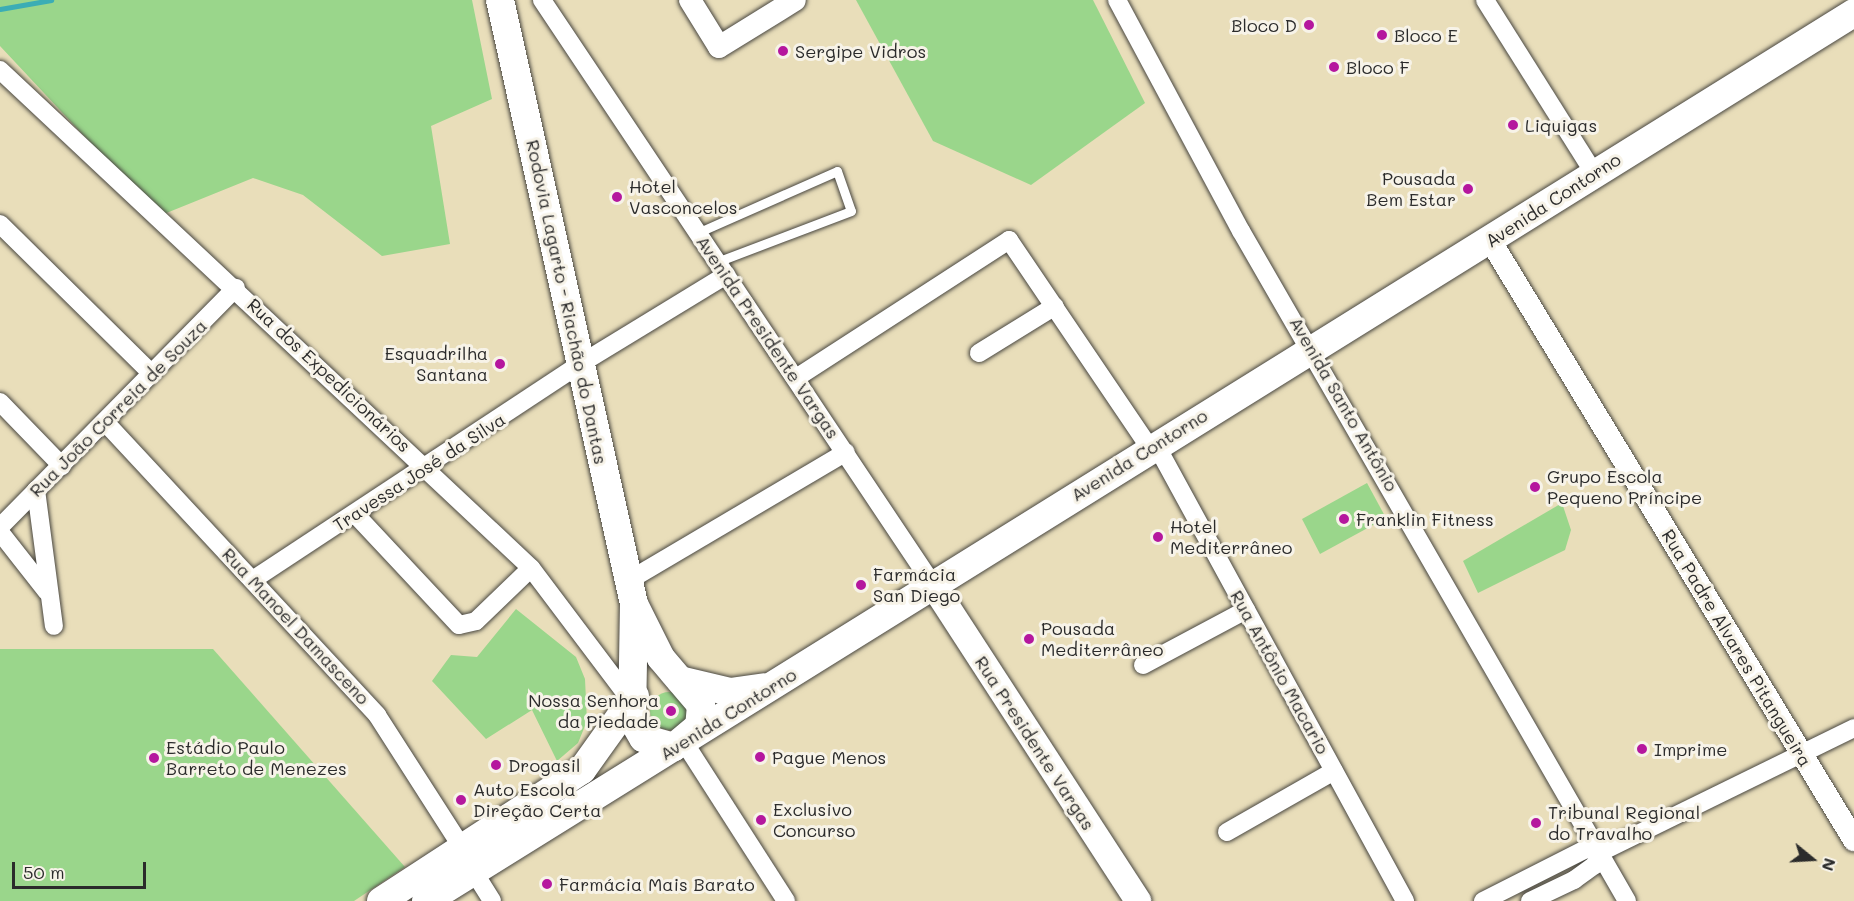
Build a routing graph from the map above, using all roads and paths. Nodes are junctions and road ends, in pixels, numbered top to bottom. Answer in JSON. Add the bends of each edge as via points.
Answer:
{"nodes":[{"id":1,"x":500,"y":0,"type":"edge"},
{"id":2,"x":542,"y":0,"type":"edge"},
{"id":3,"x":690,"y":0,"type":"edge"},
{"id":4,"x":795,"y":0,"type":"edge"},
{"id":5,"x":1117,"y":0,"type":"edge"},
{"id":6,"x":1485,"y":0,"type":"edge"},
{"id":7,"x":1854,"y":13,"type":"edge"},
{"id":8,"x":0,"y":70,"type":"edge"},
{"id":9,"x":1594,"y":173,"type":"junction"},
{"id":10,"x":0,"y":224,"type":"edge"},
{"id":11,"x":697,"y":233,"type":"junction"},
{"id":12,"x":1490,"y":240,"type":"junction"},
{"id":13,"x":721,"y":269,"type":"junction"},
{"id":14,"x":236,"y":288,"type":"junction"},
{"id":15,"x":1055,"y":306,"type":"junction"},
{"id":16,"x":1313,"y":350,"type":"junction"},
{"id":17,"x":980,"y":353,"type":"dead end"},
{"id":18,"x":582,"y":363,"type":"junction"},
{"id":19,"x":151,"y":373,"type":"junction"},
{"id":20,"x":796,"y":378,"type":"junction"},
{"id":21,"x":0,"y":402,"type":"edge"},
{"id":22,"x":105,"y":422,"type":"junction"},
{"id":23,"x":1152,"y":445,"type":"junction"},
{"id":24,"x":846,"y":452,"type":"junction"},
{"id":25,"x":62,"y":466,"type":"junction"},
{"id":26,"x":428,"y":469,"type":"junction"},
{"id":27,"x":36,"y":490,"type":"junction"},
{"id":28,"x":355,"y":514,"type":"junction"},
{"id":29,"x":0,"y":530,"type":"edge"},
{"id":30,"x":531,"y":568,"type":"junction"},
{"id":31,"x":254,"y":579,"type":"junction"},
{"id":32,"x":933,"y":585,"type":"junction"},
{"id":33,"x":631,"y":592,"type":"junction"},
{"id":34,"x":48,"y":594,"type":"junction"},
{"id":35,"x":1246,"y":610,"type":"junction"},
{"id":36,"x":54,"y":626,"type":"dead end"},
{"id":37,"x":1143,"y":665,"type":"dead end"},
{"id":38,"x":681,"y":680,"type":"junction"},
{"id":39,"x":775,"y":685,"type":"junction"},
{"id":40,"x":633,"y":703,"type":"junction"},
{"id":41,"x":1854,"y":728,"type":"edge"},
{"id":42,"x":684,"y":742,"type":"junction"},
{"id":43,"x":1802,"y":754,"type":"junction"},
{"id":44,"x":1334,"y":771,"type":"junction"},
{"id":45,"x":1227,"y":832,"type":"dead end"},
{"id":46,"x":1854,"y":840,"type":"edge"},
{"id":47,"x":1601,"y":852,"type":"junction"},
{"id":48,"x":469,"y":861,"type":"junction"},
{"id":49,"x":381,"y":901,"type":"edge"},
{"id":50,"x":426,"y":901,"type":"edge"},
{"id":51,"x":492,"y":901,"type":"edge"},
{"id":52,"x":786,"y":901,"type":"edge"},
{"id":53,"x":1138,"y":901,"type":"edge"},
{"id":54,"x":1405,"y":901,"type":"edge"},
{"id":55,"x":1483,"y":901,"type":"edge"},
{"id":56,"x":1530,"y":901,"type":"edge"},
{"id":57,"x":1628,"y":901,"type":"edge"}],
"edges":[{"from":1,"to":18,"type":"main road","name":"Rodovia Lagarto - Riachão do Dantas"},
{"from":2,"to":11,"type":"street","name":"Avenida Presidente Vargas"},
{"from":3,"to":4,"type":"street","via":[[718,47]]},
{"from":5,"to":16,"type":"street","name":"Avenida Santo Antônio"},
{"from":6,"to":9,"type":"street"},
{"from":7,"to":9,"type":"main road","name":"Avenida Contorno"},
{"from":8,"to":14,"type":"street","name":"Rua dos Expedicionários"},
{"from":9,"to":12,"type":"main road","name":"Avenida Contorno"},
{"from":10,"to":19,"type":"street"},
{"from":11,"to":13,"type":"street","name":"Avenida Presidente Vargas"},
{"from":11,"to":13,"type":"lane","via":[[837,171],[851,211]]},
{"from":12,"to":16,"type":"main road","name":"Avenida Contorno"},
{"from":12,"to":43,"type":"street","name":"Rua Padre Alvares Pitangueira"},
{"from":13,"to":18,"type":"street","name":"Travessa José da Silva"},
{"from":13,"to":20,"type":"street","name":"Avenida Presidente Vargas"},
{"from":14,"to":19,"type":"street","name":"Rua João Correia de Souza"},
{"from":14,"to":26,"type":"street","name":"Rua dos Expedicionários"},
{"from":15,"to":17,"type":"street"},
{"from":15,"to":20,"type":"street","name":"Rua Antônio Macario","via":[[1017,246],[1006,240]]},
{"from":15,"to":23,"type":"street","name":"Rua Antônio Macario"},
{"from":16,"to":23,"type":"main road","name":"Avenida Contorno"},
{"from":16,"to":47,"type":"street","name":"Avenida Santo Antônio"},
{"from":18,"to":26,"type":"street","name":"Travessa José da Silva"},
{"from":18,"to":33,"type":"main road","name":"Rodovia Lagarto - Riachão do Dantas"},
{"from":19,"to":22,"type":"street","name":"Rua João Correia de Souza"},
{"from":20,"to":24,"type":"street","name":"Avenida Presidente Vargas"},
{"from":21,"to":25,"type":"street"},
{"from":22,"to":25,"type":"street","name":"Rua João Correia de Souza"},
{"from":22,"to":31,"type":"street","name":"Rua Manoel Damasceno"},
{"from":23,"to":32,"type":"main road","name":"Avenida Contorno"},
{"from":23,"to":35,"type":"street","name":"Rua Antônio Macario"},
{"from":24,"to":32,"type":"street","name":"Avenida Presidente Vargas"},
{"from":24,"to":33,"type":"street"},
{"from":25,"to":27,"type":"street","name":"Rua João Correia de Souza"},
{"from":26,"to":28,"type":"street","name":"Travessa José da Silva"},
{"from":26,"to":30,"type":"street","name":"Rua dos Expedicionários"},
{"from":27,"to":29,"type":"street","name":"Rua João Correia de Souza"},
{"from":27,"to":34,"type":"street"},
{"from":28,"to":30,"type":"street","via":[[459,625],[476,621]]},
{"from":28,"to":31,"type":"street","name":"Travessa José da Silva"},
{"from":29,"to":34,"type":"street"},
{"from":30,"to":40,"type":"street","name":"Rua dos Expedicionários"},
{"from":31,"to":48,"type":"street","name":"Rua Manoel Damasceno","via":[[377,715]]},
{"from":32,"to":39,"type":"main road","name":"Avenida Contorno"},
{"from":32,"to":53,"type":"main road","name":"Rua Presidente Vargas"},
{"from":33,"to":38,"type":"main road","via":[[661,658]]},
{"from":33,"to":40,"type":"main road"},
{"from":34,"to":36,"type":"street"},
{"from":35,"to":37,"type":"street"},
{"from":35,"to":44,"type":"street","name":"Rua Antônio Macario"},
{"from":38,"to":39,"type":"main road","via":[[730,692]]},
{"from":38,"to":40,"type":"main road","via":[[655,678]]},
{"from":38,"to":42,"type":"main road","via":[[701,705],[699,726]]},
{"from":39,"to":42,"type":"main road","name":"Avenida Contorno"},
{"from":40,"to":42,"type":"main road","via":[[632,719],[643,738],[663,747]]},
{"from":40,"to":48,"type":"main road","name":"Avenida Contorno","via":[[582,770]]},
{"from":41,"to":43,"type":"street"},
{"from":42,"to":48,"type":"main road","name":"Avenida Contorno"},
{"from":42,"to":52,"type":"street"},
{"from":43,"to":46,"type":"street","name":"Rua Padre Alvares Pitangueira"},
{"from":43,"to":47,"type":"street"},
{"from":44,"to":45,"type":"street"},
{"from":44,"to":54,"type":"street","name":"Rua Antônio Macario"},
{"from":47,"to":55,"type":"street","via":[[1586,849]]},
{"from":47,"to":56,"type":"street","via":[[1595,865],[1574,880]]},
{"from":47,"to":57,"type":"street","name":"Avenida Santo Antônio"},
{"from":48,"to":49,"type":"main road","name":"Avenida Contorno"},
{"from":48,"to":50,"type":"main road","name":"Avenida Contorno"},
{"from":48,"to":51,"type":"street","name":"Rua Manoel Damasceno"}]}
